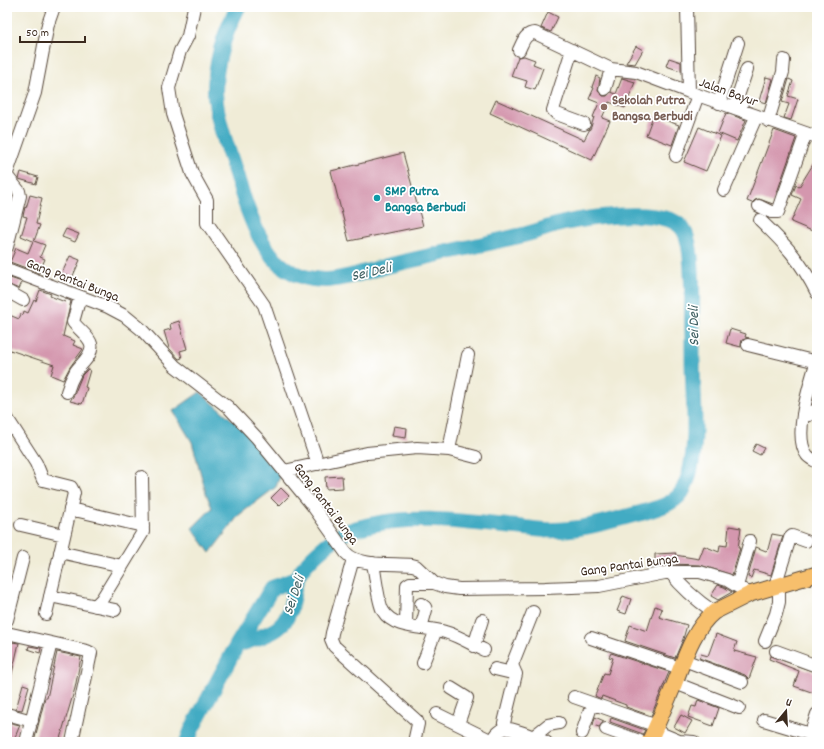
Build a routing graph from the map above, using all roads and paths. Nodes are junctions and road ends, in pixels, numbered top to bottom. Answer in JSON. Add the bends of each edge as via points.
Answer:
{"nodes":[{"id":1,"x":54,"y":7,"type":"edge"},
{"id":2,"x":194,"y":7,"type":"edge"},
{"id":3,"x":690,"y":8,"type":"edge"},
{"id":4,"x":738,"y":43,"type":"dead end"},
{"id":5,"x":519,"y":50,"type":"dead end"},
{"id":6,"x":572,"y":50,"type":"junction"},
{"id":7,"x":784,"y":60,"type":"dead end"},
{"id":8,"x":747,"y":68,"type":"dead end"},
{"id":9,"x":611,"y":69,"type":"junction"},
{"id":10,"x":605,"y":89,"type":"dead end"},
{"id":11,"x":694,"y":94,"type":"junction"},
{"id":12,"x":719,"y":103,"type":"junction"},
{"id":13,"x":740,"y":110,"type":"junction"},
{"id":14,"x":756,"y":117,"type":"junction"},
{"id":15,"x":768,"y":121,"type":"junction"},
{"id":16,"x":584,"y":124,"type":"dead end"},
{"id":17,"x":812,"y":135,"type":"edge"},
{"id":18,"x":676,"y":156,"type":"dead end"},
{"id":19,"x":7,"y":173,"type":"edge"},
{"id":20,"x":7,"y":176,"type":"edge"},
{"id":21,"x":724,"y":190,"type":"dead end"},
{"id":22,"x":759,"y":206,"type":"dead end"},
{"id":23,"x":760,"y":220,"type":"dead end"},
{"id":24,"x":7,"y":247,"type":"edge"},
{"id":25,"x":7,"y":269,"type":"edge"},
{"id":26,"x":7,"y":291,"type":"edge"},
{"id":27,"x":817,"y":293,"type":"edge"},
{"id":28,"x":80,"y":297,"type":"junction"},
{"id":29,"x":23,"y":300,"type":"dead end"},
{"id":30,"x":748,"y":346,"type":"dead end"},
{"id":31,"x":468,"y":355,"type":"dead end"},
{"id":32,"x":817,"y":361,"type":"edge"},
{"id":33,"x":67,"y":392,"type":"dead end"},
{"id":34,"x":817,"y":409,"type":"edge"},
{"id":35,"x":803,"y":414,"type":"junction"},
{"id":36,"x":7,"y":418,"type":"edge"},
{"id":37,"x":449,"y":450,"type":"junction"},
{"id":38,"x":476,"y":458,"type":"dead end"},
{"id":39,"x":817,"y":462,"type":"edge"},
{"id":40,"x":318,"y":464,"type":"junction"},
{"id":41,"x":284,"y":471,"type":"junction"},
{"id":42,"x":142,"y":477,"type":"dead end"},
{"id":43,"x":70,"y":509,"type":"junction"},
{"id":44,"x":21,"y":525,"type":"dead end"},
{"id":45,"x":143,"y":526,"type":"junction"},
{"id":46,"x":64,"y":535,"type":"junction"},
{"id":47,"x":750,"y":541,"type":"dead end"},
{"id":48,"x":806,"y":541,"type":"dead end"},
{"id":49,"x":60,"y":552,"type":"junction"},
{"id":50,"x":349,"y":556,"type":"junction"},
{"id":51,"x":23,"y":558,"type":"dead end"},
{"id":52,"x":373,"y":563,"type":"junction"},
{"id":53,"x":122,"y":566,"type":"junction"},
{"id":54,"x":670,"y":572,"type":"junction"},
{"id":55,"x":817,"y":574,"type":"edge"},
{"id":56,"x":434,"y":583,"type":"junction"},
{"id":57,"x":737,"y":586,"type":"junction"},
{"id":58,"x":777,"y":586,"type":"junction"},
{"id":59,"x":750,"y":594,"type":"junction"},
{"id":60,"x":50,"y":596,"type":"junction"},
{"id":61,"x":421,"y":604,"type":"dead end"},
{"id":62,"x":95,"y":606,"type":"junction"},
{"id":63,"x":115,"y":610,"type":"dead end"},
{"id":64,"x":533,"y":612,"type":"dead end"},
{"id":65,"x":714,"y":612,"type":"junction"},
{"id":66,"x":46,"y":614,"type":"dead end"},
{"id":67,"x":7,"y":620,"type":"edge"},
{"id":68,"x":482,"y":620,"type":"dead end"},
{"id":69,"x":406,"y":625,"type":"junction"},
{"id":70,"x":421,"y":628,"type":"junction"},
{"id":71,"x":436,"y":630,"type":"junction"},
{"id":72,"x":7,"y":634,"type":"edge"},
{"id":73,"x":591,"y":638,"type":"dead end"},
{"id":74,"x":765,"y":641,"type":"dead end"},
{"id":75,"x":51,"y":643,"type":"junction"},
{"id":76,"x":776,"y":651,"type":"dead end"},
{"id":77,"x":423,"y":663,"type":"dead end"},
{"id":78,"x":682,"y":664,"type":"junction"},
{"id":79,"x":817,"y":666,"type":"edge"},
{"id":80,"x":495,"y":669,"type":"dead end"},
{"id":81,"x":516,"y":674,"type":"junction"},
{"id":82,"x":742,"y":682,"type":"dead end"},
{"id":83,"x":675,"y":683,"type":"junction"},
{"id":84,"x":451,"y":688,"type":"dead end"},
{"id":85,"x":574,"y":697,"type":"dead end"},
{"id":86,"x":592,"y":704,"type":"junction"},
{"id":87,"x":739,"y":708,"type":"dead end"},
{"id":88,"x":7,"y":714,"type":"edge"},
{"id":89,"x":437,"y":714,"type":"dead end"},
{"id":90,"x":817,"y":714,"type":"edge"},
{"id":91,"x":764,"y":720,"type":"dead end"},
{"id":92,"x":32,"y":721,"type":"junction"},
{"id":93,"x":559,"y":722,"type":"dead end"},
{"id":94,"x":458,"y":724,"type":"junction"},
{"id":95,"x":505,"y":728,"type":"junction"},
{"id":96,"x":606,"y":729,"type":"dead end"},
{"id":97,"x":582,"y":733,"type":"dead end"},
{"id":98,"x":654,"y":733,"type":"edge"},
{"id":99,"x":533,"y":737,"type":"junction"},
{"id":100,"x":809,"y":738,"type":"edge"},
{"id":101,"x":26,"y":742,"type":"edge"},
{"id":102,"x":72,"y":742,"type":"edge"},
{"id":103,"x":414,"y":742,"type":"edge"},
{"id":104,"x":492,"y":742,"type":"edge"},
{"id":105,"x":546,"y":742,"type":"edge"},
{"id":106,"x":642,"y":742,"type":"edge"},
{"id":107,"x":694,"y":742,"type":"edge"}],
"edges":[{"from":1,"to":19,"type":"street","via":[[48,24],[35,93]]},
{"from":2,"to":40,"type":"street","via":[[188,36],[180,51],[169,88],[173,114],[192,172],[207,200],[207,223],[264,305]]},
{"from":3,"to":11,"type":"street","name":"Jalan Bayur"},
{"from":4,"to":12,"type":"street"},
{"from":5,"to":6,"type":"street","via":[[530,33]]},
{"from":6,"to":9,"type":"street"},
{"from":6,"to":16,"type":"street","via":[[553,110]]},
{"from":7,"to":15,"type":"street","via":[[783,72]]},
{"from":8,"to":13,"type":"street","via":[[737,98],[742,103]]},
{"from":9,"to":10,"type":"street"},
{"from":9,"to":11,"type":"street","via":[[636,72]]},
{"from":11,"to":12,"type":"street","name":"Jalan Bayur"},
{"from":11,"to":18,"type":"street"},
{"from":12,"to":13,"type":"street","name":"Jalan Bayur"},
{"from":13,"to":14,"type":"street","name":"Jalan Bayur"},
{"from":14,"to":15,"type":"street","name":"Jalan Bayur"},
{"from":14,"to":21,"type":"street"},
{"from":15,"to":17,"type":"street","name":"Jalan Bayur"},
{"from":17,"to":22,"type":"street","via":[[778,212],[771,212]]},
{"from":20,"to":24,"type":"street","via":[[20,196]]},
{"from":23,"to":27,"type":"street","via":[[796,258]]},
{"from":25,"to":28,"type":"street","name":"Gang Pantai Bunga"},
{"from":26,"to":29,"type":"street"},
{"from":28,"to":33,"type":"street","via":[[73,322],[92,344],[89,355],[76,371]]},
{"from":28,"to":41,"type":"street","name":"Gang Pantai Bunga","via":[[108,307],[141,329],[175,366],[228,408]]},
{"from":30,"to":32,"type":"street"},
{"from":31,"to":37,"type":"street"},
{"from":32,"to":35,"type":"street"},
{"from":34,"to":35,"type":"street","via":[[809,415]]},
{"from":35,"to":39,"type":"street","via":[[802,445],[807,455]]},
{"from":36,"to":43,"type":"street","via":[[36,463],[43,480],[72,489],[74,493]]},
{"from":37,"to":38,"type":"street"},
{"from":37,"to":40,"type":"street","via":[[410,449],[367,453]]},
{"from":40,"to":41,"type":"street"},
{"from":41,"to":50,"type":"street","name":"Gang Pantai Bunga"},
{"from":42,"to":45,"type":"street"},
{"from":43,"to":45,"type":"street"},
{"from":43,"to":46,"type":"street"},
{"from":44,"to":46,"type":"street"},
{"from":45,"to":53,"type":"street","via":[[141,537]]},
{"from":46,"to":49,"type":"street"},
{"from":47,"to":57,"type":"street"},
{"from":48,"to":58,"type":"street","via":[[792,536],[790,538]]},
{"from":49,"to":53,"type":"street"},
{"from":49,"to":60,"type":"street"},
{"from":50,"to":52,"type":"street","name":"Gang Pantai Bunga"},
{"from":50,"to":103,"type":"street","via":[[332,643],[417,721]]},
{"from":51,"to":67,"type":"street"},
{"from":52,"to":56,"type":"street","name":"Gang Pantai Bunga","via":[[416,566]]},
{"from":52,"to":69,"type":"street","via":[[382,610],[390,619]]},
{"from":53,"to":62,"type":"street"},
{"from":54,"to":56,"type":"street","name":"Gang Pantai Bunga","via":[[599,586],[459,589]]},
{"from":54,"to":57,"type":"street","name":"Gang Pantai Bunga","via":[[700,572],[727,580]]},
{"from":54,"to":65,"type":"street","via":[[686,591]]},
{"from":55,"to":58,"type":"main road"},
{"from":56,"to":69,"type":"street","via":[[407,585]]},
{"from":57,"to":59,"type":"street","name":"Gang Pantai Bunga"},
{"from":58,"to":59,"type":"main road"},
{"from":58,"to":74,"type":"street","via":[[778,608]]},
{"from":59,"to":65,"type":"main road"},
{"from":60,"to":62,"type":"street"},
{"from":60,"to":66,"type":"street"},
{"from":61,"to":70,"type":"street","via":[[426,610]]},
{"from":62,"to":63,"type":"street"},
{"from":64,"to":81,"type":"street","via":[[512,665]]},
{"from":65,"to":78,"type":"main road","via":[[702,624]]},
{"from":68,"to":71,"type":"street","via":[[479,648],[458,636]]},
{"from":69,"to":70,"type":"street"},
{"from":70,"to":71,"type":"street"},
{"from":71,"to":77,"type":"street"},
{"from":72,"to":75,"type":"street"},
{"from":73,"to":78,"type":"street"},
{"from":75,"to":92,"type":"street"},
{"from":75,"to":102,"type":"street","via":[[91,653]]},
{"from":76,"to":79,"type":"street"},
{"from":78,"to":82,"type":"street"},
{"from":78,"to":83,"type":"main road"},
{"from":80,"to":81,"type":"street"},
{"from":81,"to":95,"type":"street"},
{"from":83,"to":87,"type":"street"},
{"from":83,"to":98,"type":"main road"},
{"from":84,"to":94,"type":"street","via":[[467,698]]},
{"from":85,"to":86,"type":"street"},
{"from":86,"to":97,"type":"street"},
{"from":86,"to":98,"type":"street"},
{"from":88,"to":92,"type":"street"},
{"from":89,"to":94,"type":"street"},
{"from":90,"to":100,"type":"street"},
{"from":91,"to":100,"type":"street"},
{"from":92,"to":101,"type":"street"},
{"from":93,"to":99,"type":"street","via":[[548,725]]},
{"from":94,"to":104,"type":"street"},
{"from":95,"to":99,"type":"street"},
{"from":95,"to":104,"type":"street","via":[[498,732]]},
{"from":96,"to":106,"type":"street"},
{"from":98,"to":107,"type":"street"},
{"from":99,"to":105,"type":"street"}]}
